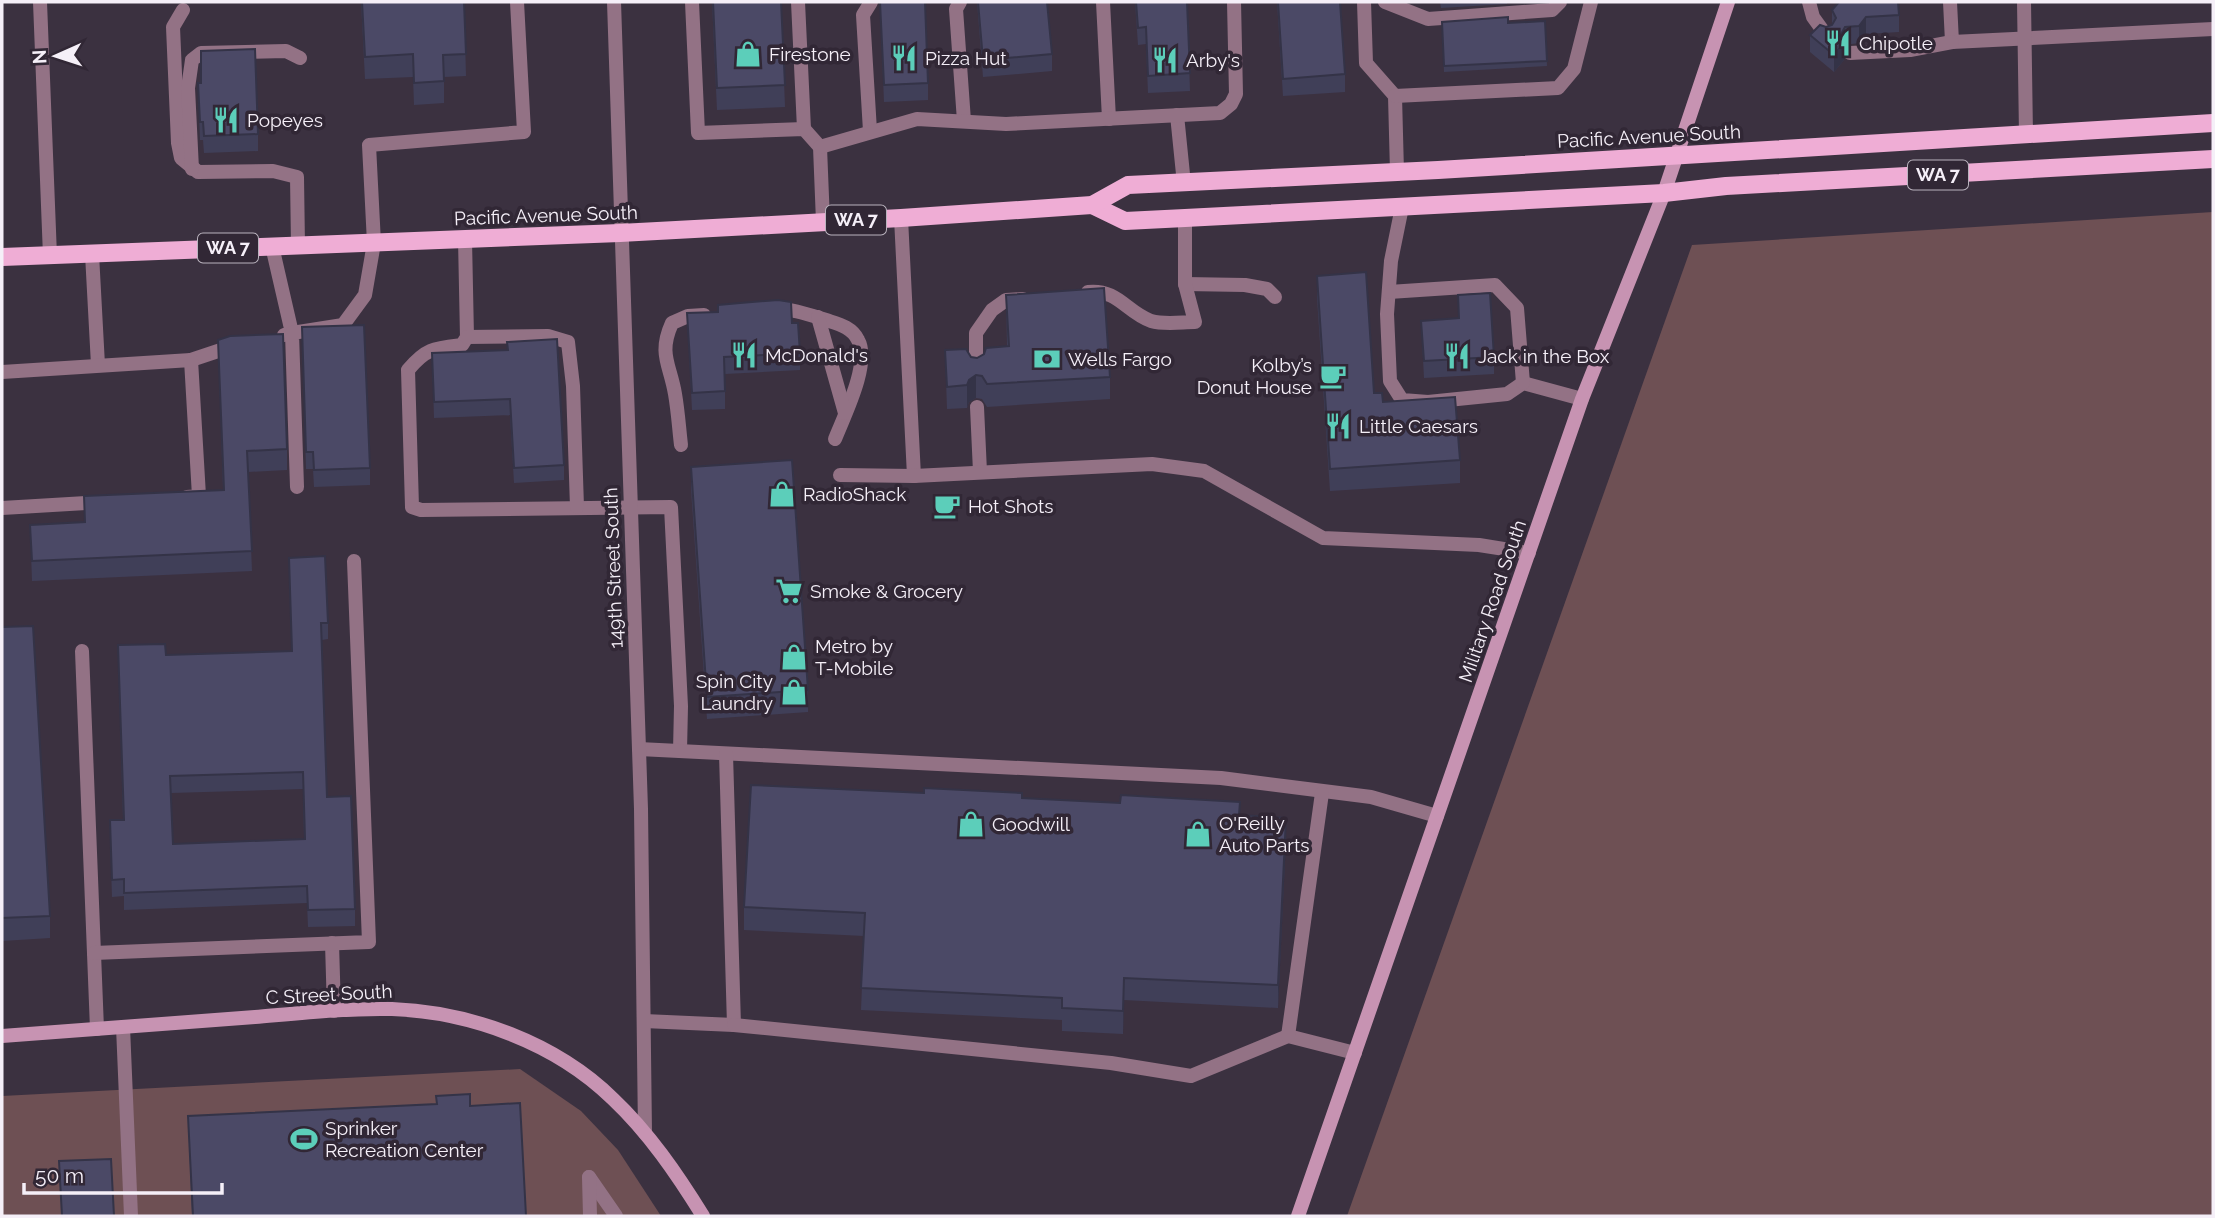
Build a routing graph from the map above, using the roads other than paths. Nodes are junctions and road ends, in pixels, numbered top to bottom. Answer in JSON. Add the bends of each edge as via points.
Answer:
{"nodes":[{"id":1,"x":40,"y":2,"type":"edge"},
{"id":2,"x":517,"y":2,"type":"edge"},
{"id":3,"x":614,"y":2,"type":"edge"},
{"id":4,"x":692,"y":2,"type":"edge"},
{"id":5,"x":798,"y":2,"type":"edge"},
{"id":6,"x":871,"y":2,"type":"edge"},
{"id":7,"x":960,"y":2,"type":"edge"},
{"id":8,"x":1102,"y":2,"type":"edge"},
{"id":9,"x":1234,"y":2,"type":"edge"},
{"id":10,"x":1364,"y":2,"type":"edge"},
{"id":11,"x":1385,"y":2,"type":"edge"},
{"id":12,"x":1560,"y":2,"type":"edge"},
{"id":13,"x":1591,"y":2,"type":"edge"},
{"id":14,"x":1728,"y":2,"type":"edge"},
{"id":15,"x":1809,"y":2,"type":"edge"},
{"id":16,"x":1950,"y":2,"type":"edge"},
{"id":17,"x":2024,"y":2,"type":"edge"},
{"id":18,"x":183,"y":10,"type":"dead end"},
{"id":19,"x":2213,"y":29,"type":"edge"},
{"id":20,"x":1826,"y":35,"type":"edge"},
{"id":21,"x":2025,"y":38,"type":"junction"},
{"id":22,"x":1952,"y":42,"type":"junction"},
{"id":23,"x":1850,"y":53,"type":"dead end"},
{"id":24,"x":300,"y":58,"type":"dead end"},
{"id":25,"x":1395,"y":96,"type":"junction"},
{"id":26,"x":1177,"y":115,"type":"junction"},
{"id":27,"x":1109,"y":119,"type":"junction"},
{"id":28,"x":964,"y":121,"type":"junction"},
{"id":29,"x":2213,"y":123,"type":"edge"},
{"id":30,"x":804,"y":129,"type":"junction"},
{"id":31,"x":870,"y":131,"type":"junction"},
{"id":32,"x":2026,"y":135,"type":"junction"},
{"id":33,"x":820,"y":147,"type":"junction"},
{"id":34,"x":1676,"y":156,"type":"junction"},
{"id":35,"x":2213,"y":159,"type":"edge"},
{"id":36,"x":192,"y":169,"type":"junction"},
{"id":37,"x":1396,"y":172,"type":"junction"},
{"id":38,"x":1184,"y":184,"type":"junction"},
{"id":39,"x":1664,"y":193,"type":"junction"},
{"id":40,"x":1092,"y":205,"type":"junction"},
{"id":41,"x":1402,"y":207,"type":"junction"},
{"id":42,"x":901,"y":218,"type":"junction"},
{"id":43,"x":1185,"y":218,"type":"junction"},
{"id":44,"x":823,"y":222,"type":"junction"},
{"id":45,"x":620,"y":233,"type":"junction"},
{"id":46,"x":465,"y":239,"type":"junction"},
{"id":47,"x":374,"y":243,"type":"junction"},
{"id":48,"x":272,"y":246,"type":"junction"},
{"id":49,"x":298,"y":246,"type":"junction"},
{"id":50,"x":92,"y":254,"type":"junction"},
{"id":51,"x":50,"y":256,"type":"junction"},
{"id":52,"x":2,"y":257,"type":"edge"},
{"id":53,"x":1185,"y":284,"type":"junction"},
{"id":54,"x":1389,"y":292,"type":"junction"},
{"id":55,"x":1071,"y":294,"type":"edge"},
{"id":56,"x":1275,"y":297,"type":"dead end"},
{"id":57,"x":1032,"y":298,"type":"edge"},
{"id":58,"x":752,"y":311,"type":"edge"},
{"id":59,"x":714,"y":314,"type":"edge"},
{"id":60,"x":818,"y":317,"type":"junction"},
{"id":61,"x":292,"y":333,"type":"junction"},
{"id":62,"x":467,"y":337,"type":"junction"},
{"id":63,"x":268,"y":338,"type":"edge"},
{"id":64,"x":243,"y":344,"type":"edge"},
{"id":65,"x":191,"y":360,"type":"junction"},
{"id":66,"x":98,"y":365,"type":"junction"},
{"id":67,"x":976,"y":371,"type":"edge"},
{"id":68,"x":2,"y":372,"type":"edge"},
{"id":69,"x":1523,"y":383,"type":"junction"},
{"id":70,"x":1582,"y":399,"type":"junction"},
{"id":71,"x":977,"y":407,"type":"dead end"},
{"id":72,"x":845,"y":413,"type":"junction"},
{"id":73,"x":835,"y":439,"type":"dead end"},
{"id":74,"x":681,"y":445,"type":"dead end"},
{"id":75,"x":980,"y":472,"type":"junction"},
{"id":76,"x":840,"y":475,"type":"dead end"},
{"id":77,"x":914,"y":476,"type":"junction"},
{"id":78,"x":297,"y":487,"type":"dead end"},
{"id":79,"x":172,"y":498,"type":"edge"},
{"id":80,"x":120,"y":501,"type":"edge"},
{"id":81,"x":2,"y":508,"type":"edge"},
{"id":82,"x":577,"y":508,"type":"junction"},
{"id":83,"x":630,"y":509,"type":"junction"},
{"id":84,"x":1529,"y":554,"type":"junction"},
{"id":85,"x":354,"y":561,"type":"dead end"},
{"id":86,"x":82,"y":651,"type":"dead end"},
{"id":87,"x":639,"y":749,"type":"junction"},
{"id":88,"x":680,"y":751,"type":"junction"},
{"id":89,"x":726,"y":754,"type":"junction"},
{"id":90,"x":1322,"y":793,"type":"junction"},
{"id":91,"x":1437,"y":816,"type":"junction"},
{"id":92,"x":332,"y":943,"type":"junction"},
{"id":93,"x":94,"y":953,"type":"junction"},
{"id":94,"x":334,"y":1011,"type":"junction"},
{"id":95,"x":644,"y":1021,"type":"junction"},
{"id":96,"x":734,"y":1025,"type":"junction"},
{"id":97,"x":123,"y":1027,"type":"junction"},
{"id":98,"x":97,"y":1029,"type":"junction"},
{"id":99,"x":2,"y":1036,"type":"edge"},
{"id":100,"x":1288,"y":1036,"type":"junction"},
{"id":101,"x":1355,"y":1053,"type":"junction"},
{"id":102,"x":645,"y":1133,"type":"junction"},
{"id":103,"x":131,"y":1216,"type":"edge"},
{"id":104,"x":590,"y":1216,"type":"edge"},
{"id":105,"x":616,"y":1216,"type":"edge"},
{"id":106,"x":703,"y":1216,"type":"edge"},
{"id":107,"x":1298,"y":1216,"type":"edge"}],
"edges":[{"from":1,"to":51,"type":"street"},
{"from":2,"to":47,"type":"street","via":[[524,132],[369,145]]},
{"from":3,"to":45,"type":"street","name":"149th Street South"},
{"from":4,"to":30,"type":"street","via":[[698,133]]},
{"from":5,"to":30,"type":"street"},
{"from":6,"to":31,"type":"street","via":[[863,15]]},
{"from":7,"to":28,"type":"street","via":[[956,9]]},
{"from":8,"to":27,"type":"street"},
{"from":9,"to":26,"type":"street","via":[[1236,94],[1231,104],[1220,113]]},
{"from":10,"to":25,"type":"street","via":[[1366,63]]},
{"from":11,"to":12,"type":"street","via":[[1428,19],[1552,10]]},
{"from":13,"to":25,"type":"street","via":[[1574,69],[1558,88]]},
{"from":14,"to":34,"type":"main road","name":"Military Road South"},
{"from":15,"to":20,"type":"street"},
{"from":16,"to":22,"type":"street"},
{"from":17,"to":21,"type":"street"},
{"from":18,"to":36,"type":"street","via":[[173,27],[178,143],[181,158]]},
{"from":19,"to":21,"type":"street"},
{"from":21,"to":22,"type":"street"},
{"from":21,"to":32,"type":"street"},
{"from":22,"to":23,"type":"street"},
{"from":24,"to":36,"type":"street","via":[[286,51],[201,52],[192,60],[188,88]]},
{"from":25,"to":37,"type":"street"},
{"from":26,"to":27,"type":"street"},
{"from":26,"to":38,"type":"street"},
{"from":27,"to":28,"type":"street","via":[[1006,124]]},
{"from":28,"to":31,"type":"street","via":[[917,119]]},
{"from":29,"to":32,"type":"main road","name":"Pacific Avenue South","number":"WA 7"},
{"from":30,"to":33,"type":"street"},
{"from":31,"to":33,"type":"street"},
{"from":32,"to":34,"type":"main road","name":"Pacific Avenue South","number":"WA 7"},
{"from":33,"to":44,"type":"street"},
{"from":34,"to":37,"type":"main road","name":"Pacific Avenue South","number":"WA 7"},
{"from":34,"to":39,"type":"main road","name":"Military Road South"},
{"from":35,"to":39,"type":"main road","name":"Pacific Avenue South","number":"WA 7"},
{"from":36,"to":49,"type":"street","via":[[272,171],[297,177]]},
{"from":37,"to":38,"type":"main road","name":"Pacific Avenue South","number":"WA 7"},
{"from":38,"to":40,"type":"main road","name":"Pacific Avenue South","number":"WA 7","via":[[1128,186]]},
{"from":39,"to":41,"type":"main road","name":"Pacific Avenue South","number":"WA 7"},
{"from":39,"to":70,"type":"main road","name":"Military Road South"},
{"from":40,"to":42,"type":"main road","name":"Pacific Avenue South","number":"WA 7"},
{"from":40,"to":43,"type":"main road","name":"Pacific Avenue South","number":"WA 7","via":[[1125,221]]},
{"from":41,"to":43,"type":"main road","name":"Pacific Avenue South","number":"WA 7"},
{"from":41,"to":54,"type":"street"},
{"from":42,"to":44,"type":"main road","name":"Pacific Avenue South","number":"WA 7"},
{"from":42,"to":77,"type":"street"},
{"from":43,"to":53,"type":"street"},
{"from":44,"to":45,"type":"main road","name":"Pacific Avenue South","number":"WA 7"},
{"from":45,"to":46,"type":"main road","name":"Pacific Avenue South","number":"WA 7"},
{"from":45,"to":83,"type":"street","name":"149th Street South"},
{"from":46,"to":47,"type":"main road","name":"Pacific Avenue South","number":"WA 7"},
{"from":46,"to":62,"type":"street"},
{"from":47,"to":49,"type":"main road","name":"Pacific Avenue South","number":"WA 7"},
{"from":47,"to":61,"type":"street","via":[[365,295],[343,325]]},
{"from":48,"to":49,"type":"main road","name":"Pacific Avenue South","number":"WA 7"},
{"from":48,"to":50,"type":"main road","name":"Pacific Avenue South","number":"WA 7"},
{"from":48,"to":61,"type":"street"},
{"from":50,"to":51,"type":"main road","name":"Pacific Avenue South","number":"WA 7"},
{"from":50,"to":66,"type":"street"},
{"from":51,"to":52,"type":"main road","name":"Pacific Avenue South","number":"WA 7"},
{"from":53,"to":55,"type":"street","via":[[1195,322],[1154,322],[1103,291]]},
{"from":53,"to":56,"type":"street","via":[[1245,285],[1267,289]]},
{"from":54,"to":69,"type":"street","via":[[1495,285],[1517,308]]},
{"from":54,"to":69,"type":"street","via":[[1390,381],[1402,400],[1429,402],[1507,394]]},
{"from":57,"to":67,"type":"street","via":[[1006,300],[992,310],[976,333]]},
{"from":58,"to":60,"type":"street","via":[[778,309]]},
{"from":59,"to":74,"type":"street","via":[[672,323],[664,340]]},
{"from":60,"to":72,"type":"street"},
{"from":60,"to":72,"type":"street","via":[[846,326],[858,340],[862,358]]},
{"from":61,"to":63,"type":"street"},
{"from":61,"to":78,"type":"street"},
{"from":62,"to":82,"type":"street","via":[[548,336],[568,342]]},
{"from":62,"to":82,"type":"street","via":[[462,345],[421,355],[408,370],[412,507]]},
{"from":64,"to":65,"type":"street"},
{"from":65,"to":66,"type":"street"},
{"from":65,"to":79,"type":"street","via":[[199,496]]},
{"from":66,"to":68,"type":"street"},
{"from":69,"to":70,"type":"street"},
{"from":70,"to":84,"type":"main road","name":"Military Road South"},
{"from":71,"to":75,"type":"street"},
{"from":72,"to":73,"type":"street"},
{"from":75,"to":77,"type":"street"},
{"from":75,"to":84,"type":"street","via":[[1152,464],[1204,471],[1323,538],[1479,545]]},
{"from":76,"to":77,"type":"street"},
{"from":80,"to":81,"type":"street"},
{"from":82,"to":83,"type":"street"},
{"from":83,"to":87,"type":"street","name":"149th Street South"},
{"from":83,"to":88,"type":"street","via":[[671,507]]},
{"from":84,"to":91,"type":"main road","name":"Military Road South"},
{"from":85,"to":92,"type":"street","via":[[369,942]]},
{"from":86,"to":93,"type":"street"},
{"from":87,"to":88,"type":"street"},
{"from":87,"to":95,"type":"street","name":"149th Street South"},
{"from":88,"to":89,"type":"street"},
{"from":89,"to":90,"type":"street","via":[[1221,778]]},
{"from":89,"to":96,"type":"street"},
{"from":90,"to":91,"type":"street","via":[[1371,797]]},
{"from":90,"to":100,"type":"street"},
{"from":91,"to":101,"type":"main road","name":"Military Road South"},
{"from":92,"to":93,"type":"street"},
{"from":92,"to":94,"type":"street"},
{"from":93,"to":98,"type":"street"},
{"from":94,"to":97,"type":"main road","name":"C Street South"},
{"from":94,"to":102,"type":"main road","name":"C Street South","via":[[432,1013],[517,1036],[587,1076]]},
{"from":95,"to":96,"type":"street"},
{"from":95,"to":102,"type":"street","name":"149th Street South"},
{"from":96,"to":100,"type":"street","via":[[1111,1063],[1191,1076]]},
{"from":97,"to":98,"type":"main road","name":"C Street South"},
{"from":97,"to":103,"type":"street"},
{"from":98,"to":99,"type":"main road","name":"C Street South"},
{"from":100,"to":101,"type":"street"},
{"from":101,"to":107,"type":"main road","name":"Military Road South"},
{"from":102,"to":106,"type":"main road","name":"C Street South"},
{"from":104,"to":105,"type":"street","via":[[589,1177]]}]}
